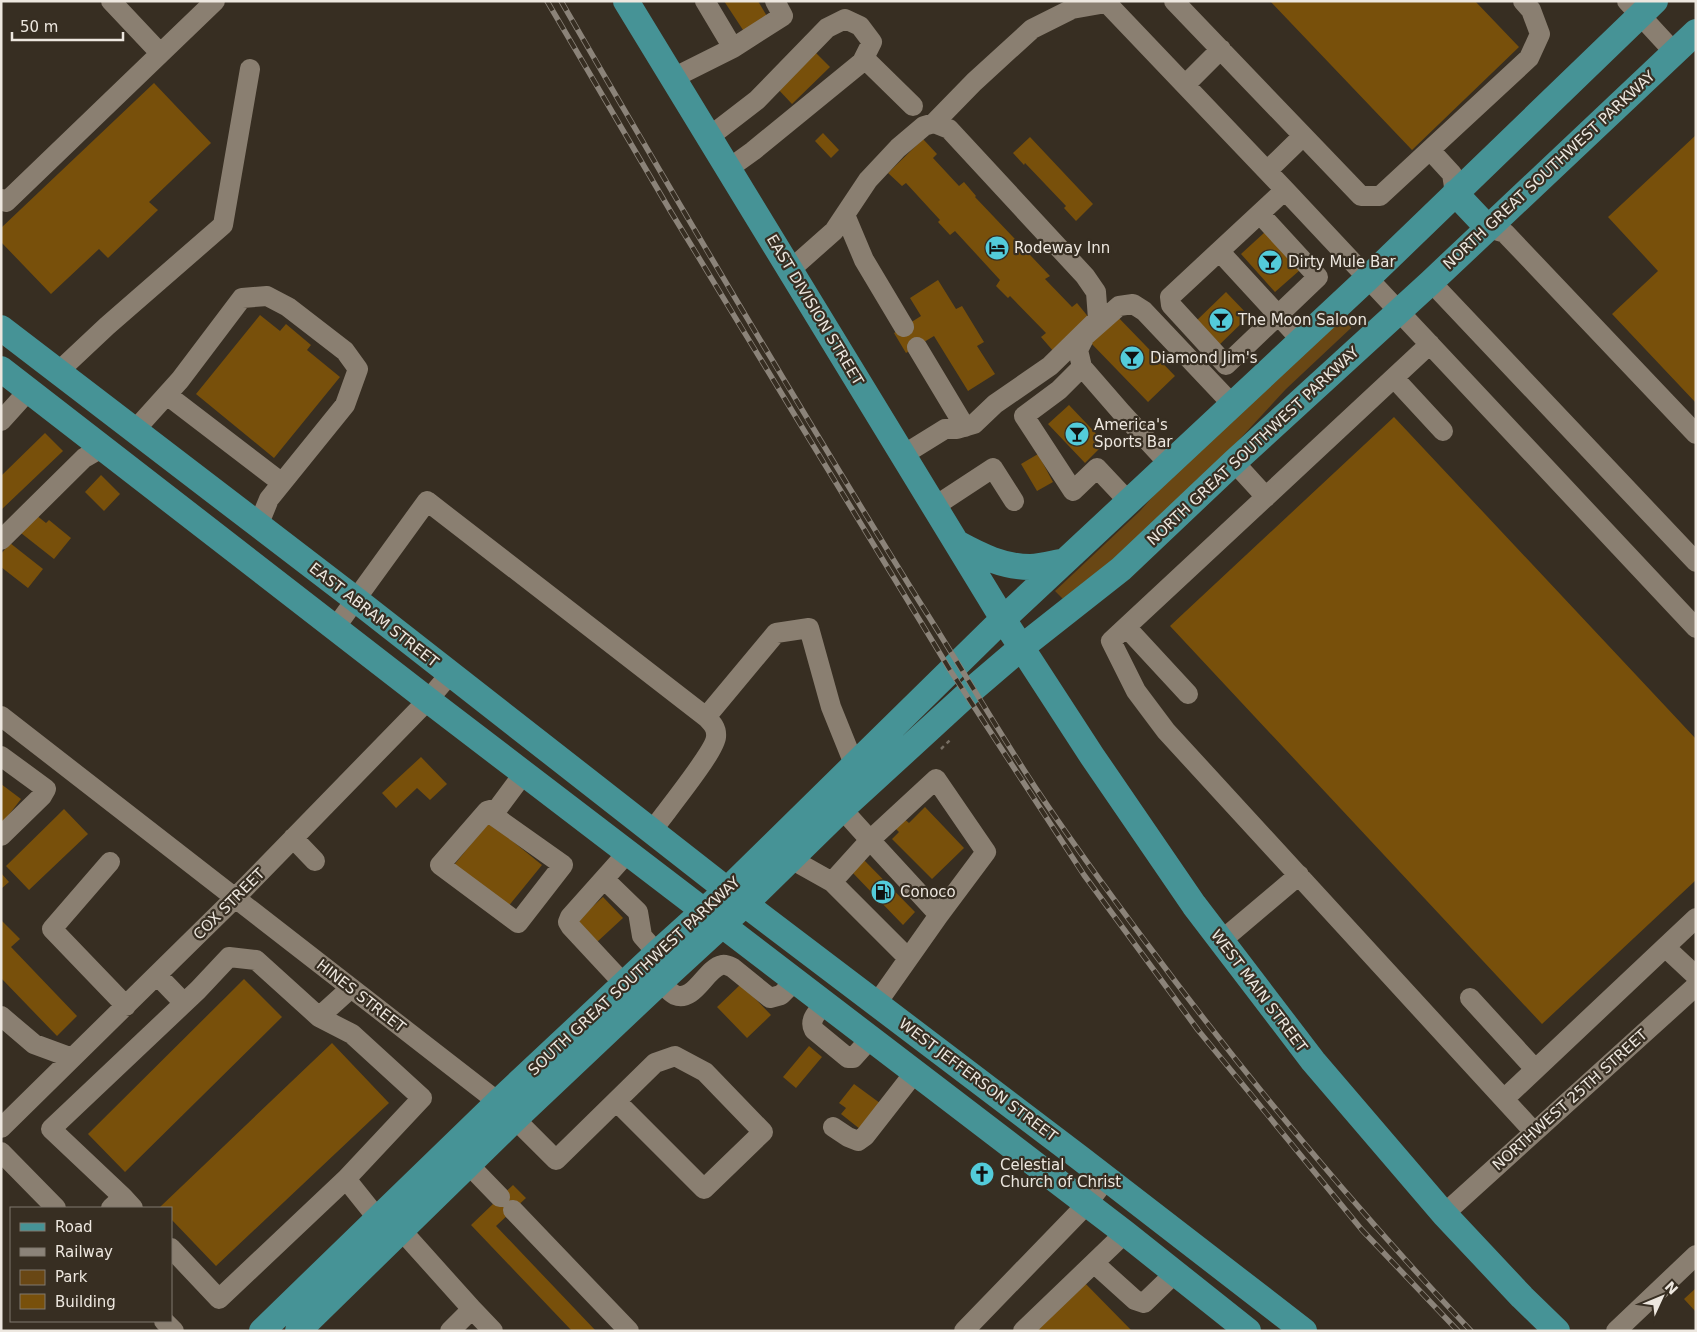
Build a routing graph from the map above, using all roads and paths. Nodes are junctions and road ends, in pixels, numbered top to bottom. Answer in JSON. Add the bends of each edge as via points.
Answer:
{"nodes":[{"id":1,"x":111,"y":1,"type":"edge"},
{"id":2,"x":215,"y":1,"type":"edge"},
{"id":3,"x":626,"y":1,"type":"edge"},
{"id":4,"x":705,"y":1,"type":"edge"},
{"id":5,"x":775,"y":1,"type":"edge"},
{"id":6,"x":1174,"y":1,"type":"edge"},
{"id":7,"x":1523,"y":1,"type":"edge"},
{"id":8,"x":1105,"y":2,"type":"edge"},
{"id":9,"x":1640,"y":6,"type":"edge"},
{"id":10,"x":1696,"y":32,"type":"edge"},
{"id":11,"x":733,"y":48,"type":"junction"},
{"id":12,"x":1221,"y":49,"type":"junction"},
{"id":13,"x":1674,"y":52,"type":"junction"},
{"id":14,"x":160,"y":53,"type":"junction"},
{"id":15,"x":864,"y":58,"type":"junction"},
{"id":16,"x":250,"y":69,"type":"dead end"},
{"id":17,"x":673,"y":78,"type":"junction"},
{"id":18,"x":1185,"y":85,"type":"junction"},
{"id":19,"x":913,"y":106,"type":"dead end"},
{"id":20,"x":934,"y":123,"type":"junction"},
{"id":21,"x":1303,"y":136,"type":"junction"},
{"id":22,"x":709,"y":137,"type":"junction"},
{"id":23,"x":1430,"y":150,"type":"junction"},
{"id":24,"x":728,"y":169,"type":"junction"},
{"id":25,"x":1267,"y":171,"type":"junction"},
{"id":26,"x":1285,"y":190,"type":"junction"},
{"id":27,"x":1455,"y":193,"type":"junction"},
{"id":28,"x":3,"y":203,"type":"edge"},
{"id":29,"x":845,"y":214,"type":"junction"},
{"id":30,"x":1260,"y":214,"type":"junction"},
{"id":31,"x":1488,"y":228,"type":"junction"},
{"id":32,"x":1220,"y":252,"type":"junction"},
{"id":33,"x":790,"y":270,"type":"junction"},
{"id":34,"x":1368,"y":278,"type":"junction"},
{"id":35,"x":1431,"y":282,"type":"junction"},
{"id":36,"x":1399,"y":312,"type":"junction"},
{"id":37,"x":1278,"y":316,"type":"junction"},
{"id":38,"x":904,"y":327,"type":"dead end"},
{"id":39,"x":1,"y":328,"type":"edge"},
{"id":40,"x":1301,"y":340,"type":"junction"},
{"id":41,"x":1430,"y":344,"type":"junction"},
{"id":42,"x":1,"y":346,"type":"edge"},
{"id":43,"x":917,"y":347,"type":"dead end"},
{"id":44,"x":1082,"y":367,"type":"junction"},
{"id":45,"x":1,"y":368,"type":"edge"},
{"id":46,"x":58,"y":372,"type":"junction"},
{"id":47,"x":1394,"y":378,"type":"junction"},
{"id":48,"x":29,"y":390,"type":"junction"},
{"id":49,"x":167,"y":395,"type":"junction"},
{"id":50,"x":1232,"y":404,"type":"junction"},
{"id":51,"x":1,"y":422,"type":"edge"},
{"id":52,"x":965,"y":427,"type":"junction"},
{"id":53,"x":134,"y":431,"type":"junction"},
{"id":54,"x":1443,"y":431,"type":"dead end"},
{"id":55,"x":1696,"y":434,"type":"edge"},
{"id":56,"x":103,"y":447,"type":"junction"},
{"id":57,"x":903,"y":455,"type":"junction"},
{"id":58,"x":1234,"y":462,"type":"junction"},
{"id":59,"x":1168,"y":464,"type":"junction"},
{"id":60,"x":282,"y":483,"type":"junction"},
{"id":61,"x":216,"y":494,"type":"junction"},
{"id":62,"x":1266,"y":497,"type":"junction"},
{"id":63,"x":1014,"y":501,"type":"dead end"},
{"id":64,"x":1128,"y":501,"type":"junction"},
{"id":65,"x":935,"y":506,"type":"junction"},
{"id":66,"x":258,"y":526,"type":"junction"},
{"id":67,"x":1,"y":540,"type":"edge"},
{"id":68,"x":957,"y":543,"type":"junction"},
{"id":69,"x":1065,"y":561,"type":"junction"},
{"id":70,"x":1696,"y":562,"type":"edge"},
{"id":71,"x":355,"y":599,"type":"junction"},
{"id":72,"x":1003,"y":619,"type":"junction"},
{"id":73,"x":1126,"y":627,"type":"junction"},
{"id":74,"x":335,"y":628,"type":"junction"},
{"id":75,"x":1696,"y":628,"type":"edge"},
{"id":76,"x":1022,"y":647,"type":"junction"},
{"id":77,"x":450,"y":674,"type":"junction"},
{"id":78,"x":1188,"y":694,"type":"dead end"},
{"id":79,"x":428,"y":700,"type":"junction"},
{"id":80,"x":1,"y":716,"type":"edge"},
{"id":81,"x":706,"y":717,"type":"junction"},
{"id":82,"x":1,"y":756,"type":"edge"},
{"id":83,"x":854,"y":764,"type":"junction"},
{"id":84,"x":524,"y":773,"type":"junction"},
{"id":85,"x":842,"y":809,"type":"junction"},
{"id":86,"x":487,"y":811,"type":"junction"},
{"id":87,"x":652,"y":831,"type":"junction"},
{"id":88,"x":1,"y":836,"type":"edge"},
{"id":89,"x":293,"y":838,"type":"junction"},
{"id":90,"x":870,"y":840,"type":"junction"},
{"id":91,"x":628,"y":852,"type":"junction"},
{"id":92,"x":791,"y":859,"type":"junction"},
{"id":93,"x":110,"y":862,"type":"dead end"},
{"id":94,"x":315,"y":862,"type":"dead end"},
{"id":95,"x":1298,"y":875,"type":"junction"},
{"id":96,"x":604,"y":879,"type":"junction"},
{"id":97,"x":832,"y":882,"type":"junction"},
{"id":98,"x":736,"y":897,"type":"junction"},
{"id":99,"x":235,"y":898,"type":"junction"},
{"id":100,"x":938,"y":915,"type":"junction"},
{"id":101,"x":714,"y":917,"type":"junction"},
{"id":102,"x":1696,"y":918,"type":"edge"},
{"id":103,"x":1221,"y":941,"type":"junction"},
{"id":104,"x":1665,"y":947,"type":"junction"},
{"id":105,"x":657,"y":953,"type":"junction"},
{"id":106,"x":908,"y":958,"type":"junction"},
{"id":107,"x":157,"y":975,"type":"junction"},
{"id":108,"x":1696,"y":976,"type":"edge"},
{"id":109,"x":796,"y":980,"type":"junction"},
{"id":110,"x":660,"y":982,"type":"junction"},
{"id":111,"x":624,"y":984,"type":"junction"},
{"id":112,"x":1696,"y":986,"type":"edge"},
{"id":113,"x":351,"y":988,"type":"junction"},
{"id":114,"x":1470,"y":998,"type":"dead end"},
{"id":115,"x":184,"y":1003,"type":"junction"},
{"id":116,"x":877,"y":1003,"type":"junction"},
{"id":117,"x":126,"y":1006,"type":"junction"},
{"id":118,"x":1,"y":1016,"type":"edge"},
{"id":119,"x":319,"y":1017,"type":"junction"},
{"id":120,"x":902,"y":1022,"type":"junction"},
{"id":121,"x":876,"y":1042,"type":"junction"},
{"id":122,"x":72,"y":1058,"type":"junction"},
{"id":123,"x":1536,"y":1069,"type":"junction"},
{"id":124,"x":915,"y":1072,"type":"junction"},
{"id":125,"x":1504,"y":1099,"type":"junction"},
{"id":126,"x":616,"y":1101,"type":"junction"},
{"id":127,"x":507,"y":1111,"type":"junction"},
{"id":128,"x":833,"y":1127,"type":"dead end"},
{"id":129,"x":1,"y":1128,"type":"edge"},
{"id":130,"x":1534,"y":1132,"type":"junction"},
{"id":131,"x":1,"y":1152,"type":"edge"},
{"id":132,"x":1080,"y":1158,"type":"junction"},
{"id":133,"x":469,"y":1165,"type":"junction"},
{"id":134,"x":1106,"y":1178,"type":"junction"},
{"id":135,"x":346,"y":1179,"type":"junction"},
{"id":136,"x":1061,"y":1184,"type":"junction"},
{"id":137,"x":1087,"y":1204,"type":"junction"},
{"id":138,"x":122,"y":1205,"type":"edge"},
{"id":139,"x":55,"y":1207,"type":"edge"},
{"id":140,"x":1444,"y":1214,"type":"junction"},
{"id":141,"x":378,"y":1219,"type":"junction"},
{"id":142,"x":402,"y":1231,"type":"junction"},
{"id":143,"x":1125,"y":1233,"type":"junction"},
{"id":144,"x":172,"y":1249,"type":"edge"},
{"id":145,"x":1696,"y":1256,"type":"edge"},
{"id":146,"x":1094,"y":1263,"type":"junction"},
{"id":147,"x":1175,"y":1273,"type":"junction"},
{"id":148,"x":472,"y":1309,"type":"junction"},
{"id":149,"x":165,"y":1322,"type":"edge"},
{"id":150,"x":174,"y":1331,"type":"edge"},
{"id":151,"x":262,"y":1331,"type":"edge"},
{"id":152,"x":298,"y":1331,"type":"edge"},
{"id":153,"x":450,"y":1331,"type":"edge"},
{"id":154,"x":493,"y":1331,"type":"edge"},
{"id":155,"x":630,"y":1331,"type":"edge"},
{"id":156,"x":964,"y":1331,"type":"edge"},
{"id":157,"x":1023,"y":1331,"type":"edge"},
{"id":158,"x":1248,"y":1331,"type":"edge"},
{"id":159,"x":1304,"y":1331,"type":"edge"},
{"id":160,"x":1557,"y":1331,"type":"edge"},
{"id":161,"x":1616,"y":1331,"type":"edge"}],
"edges":[{"from":1,"to":14,"type":"street"},
{"from":2,"to":14,"type":"street"},
{"from":3,"to":17,"type":"main road","name":"EAST DIVISION STREET"},
{"from":4,"to":11,"type":"street"},
{"from":5,"to":11,"type":"street","via":[[783,16]]},
{"from":6,"to":12,"type":"street"},
{"from":7,"to":23,"type":"street","via":[[1531,10],[1540,34],[1529,58]]},
{"from":8,"to":18,"type":"street"},
{"from":8,"to":20,"type":"street","via":[[1072,9],[1032,29]]},
{"from":9,"to":13,"type":"street"},
{"from":9,"to":27,"type":"main road"},
{"from":10,"to":13,"type":"main road","name":"NORTH GREAT SOUTHWEST PARKWAY"},
{"from":11,"to":17,"type":"street"},
{"from":12,"to":18,"type":"street"},
{"from":12,"to":21,"type":"street"},
{"from":13,"to":31,"type":"main road","name":"NORTH GREAT SOUTHWEST PARKWAY"},
{"from":14,"to":28,"type":"street"},
{"from":15,"to":19,"type":"street"},
{"from":15,"to":22,"type":"street","via":[[872,42],[860,26],[845,19],[827,28],[757,100]]},
{"from":15,"to":24,"type":"street"},
{"from":16,"to":46,"type":"street","via":[[223,225]]},
{"from":17,"to":22,"type":"main road","name":"EAST DIVISION STREET"},
{"from":18,"to":25,"type":"street"},
{"from":20,"to":29,"type":"street","via":[[924,126],[892,155],[868,180]]},
{"from":20,"to":52,"type":"street","via":[[949,129],[1096,292],[1098,319],[1050,366],[995,404],[974,424]]},
{"from":21,"to":23,"type":"street","via":[[1361,196],[1380,196]]},
{"from":21,"to":25,"type":"street"},
{"from":22,"to":24,"type":"main road","name":"EAST DIVISION STREET"},
{"from":23,"to":27,"type":"street","via":[[1452,174]]},
{"from":24,"to":33,"type":"main road","name":"EAST DIVISION STREET"},
{"from":25,"to":26,"type":"street"},
{"from":26,"to":30,"type":"street"},
{"from":26,"to":34,"type":"street"},
{"from":27,"to":31,"type":"main road"},
{"from":27,"to":34,"type":"main road"},
{"from":29,"to":33,"type":"street","via":[[834,232]]},
{"from":29,"to":38,"type":"street","via":[[864,260]]},
{"from":30,"to":32,"type":"street"},
{"from":30,"to":37,"type":"street","via":[[1318,277]]},
{"from":31,"to":35,"type":"main road","name":"NORTH GREAT SOUTHWEST PARKWAY"},
{"from":31,"to":55,"type":"street","via":[[1505,233]]},
{"from":32,"to":37,"type":"street"},
{"from":32,"to":37,"type":"street","via":[[1170,297],[1171,305],[1226,365]]},
{"from":33,"to":57,"type":"main road","name":"EAST DIVISION STREET"},
{"from":34,"to":36,"type":"street"},
{"from":34,"to":40,"type":"main road"},
{"from":35,"to":36,"type":"main road","name":"NORTH GREAT SOUTHWEST PARKWAY"},
{"from":35,"to":70,"type":"street"},
{"from":36,"to":41,"type":"street"},
{"from":36,"to":58,"type":"main road","name":"NORTH GREAT SOUTHWEST PARKWAY"},
{"from":37,"to":40,"type":"street"},
{"from":39,"to":46,"type":"main road","name":"EAST ABRAM STREET"},
{"from":40,"to":50,"type":"main road"},
{"from":41,"to":47,"type":"street"},
{"from":41,"to":75,"type":"street"},
{"from":42,"to":46,"type":"main road","via":[[37,372],[50,376]]},
{"from":43,"to":52,"type":"street"},
{"from":44,"to":50,"type":"street","via":[[1078,350],[1085,336],[1119,306],[1133,304],[1144,311]]},
{"from":44,"to":59,"type":"street"},
{"from":44,"to":64,"type":"street","via":[[1059,390],[1024,416],[1073,491],[1097,468]]},
{"from":45,"to":48,"type":"main road"},
{"from":46,"to":53,"type":"main road","name":"EAST ABRAM STREET"},
{"from":47,"to":54,"type":"street"},
{"from":47,"to":62,"type":"street"},
{"from":48,"to":51,"type":"street"},
{"from":48,"to":56,"type":"main road"},
{"from":49,"to":53,"type":"street"},
{"from":49,"to":60,"type":"street"},
{"from":49,"to":60,"type":"street","via":[[242,298],[267,296],[288,307],[345,351],[358,369],[344,405]]},
{"from":50,"to":59,"type":"main road"},
{"from":52,"to":57,"type":"street","via":[[945,429]]},
{"from":53,"to":61,"type":"main road","name":"EAST ABRAM STREET"},
{"from":56,"to":61,"type":"main road","via":[[121,435],[130,437],[184,476]]},
{"from":56,"to":67,"type":"street","via":[[84,458]]},
{"from":56,"to":74,"type":"main road"},
{"from":57,"to":65,"type":"main road","name":"EAST DIVISION STREET"},
{"from":58,"to":62,"type":"street"},
{"from":58,"to":76,"type":"main road","name":"NORTH GREAT SOUTHWEST PARKWAY","via":[[1121,569]]},
{"from":59,"to":64,"type":"main road"},
{"from":60,"to":66,"type":"street","via":[[269,499]]},
{"from":61,"to":66,"type":"main road","name":"EAST ABRAM STREET"},
{"from":62,"to":73,"type":"street"},
{"from":63,"to":65,"type":"street","via":[[993,468]]},
{"from":64,"to":69,"type":"main road"},
{"from":65,"to":68,"type":"main road","name":"EAST DIVISION STREET"},
{"from":66,"to":71,"type":"main road","name":"EAST ABRAM STREET"},
{"from":68,"to":69,"type":"main road","via":[[986,558],[1009,565],[1032,567]]},
{"from":68,"to":72,"type":"main road","name":"EAST DIVISION STREET"},
{"from":69,"to":72,"type":"main road"},
{"from":71,"to":74,"type":"street"},
{"from":71,"to":77,"type":"main road","name":"EAST ABRAM STREET"},
{"from":71,"to":81,"type":"street","via":[[428,501]]},
{"from":72,"to":76,"type":"main road","name":"WEST MAIN STREET"},
{"from":72,"to":83,"type":"main road","name":"SOUTH GREAT SOUTHWEST PARKWAY"},
{"from":73,"to":78,"type":"street"},
{"from":73,"to":95,"type":"street","via":[[1111,641],[1136,690],[1166,731]]},
{"from":74,"to":79,"type":"main road"},
{"from":76,"to":85,"type":"main road","name":"SOUTH GREAT SOUTHWEST PARKWAY"},
{"from":76,"to":103,"type":"main road","name":"WEST MAIN STREET","via":[[1092,756]]},
{"from":77,"to":79,"type":"street","name":"COX STREET"},
{"from":77,"to":87,"type":"main road","name":"EAST ABRAM STREET"},
{"from":79,"to":84,"type":"main road"},
{"from":79,"to":89,"type":"street","name":"COX STREET"},
{"from":80,"to":99,"type":"street","name":"HINES STREET"},
{"from":81,"to":83,"type":"street","via":[[776,633],[809,628],[831,707]]},
{"from":81,"to":87,"type":"street","via":[[715,727],[716,738]]},
{"from":82,"to":88,"type":"street","via":[[46,789]]},
{"from":83,"to":98,"type":"main road","name":"SOUTH GREAT SOUTHWEST PARKWAY"},
{"from":84,"to":86,"type":"street","via":[[498,808]]},
{"from":84,"to":91,"type":"main road"},
{"from":85,"to":90,"type":"street"},
{"from":85,"to":92,"type":"main road","name":"SOUTH GREAT SOUTHWEST PARKWAY"},
{"from":86,"to":86,"type":"street","via":[[440,865],[518,923],[563,865]]},
{"from":87,"to":98,"type":"main road","name":"EAST ABRAM STREET"},
{"from":89,"to":94,"type":"street"},
{"from":89,"to":99,"type":"street","name":"COX STREET"},
{"from":90,"to":97,"type":"street"},
{"from":90,"to":100,"type":"street"},
{"from":90,"to":100,"type":"street","via":[[936,779],[986,852]]},
{"from":91,"to":96,"type":"street"},
{"from":91,"to":101,"type":"main road"},
{"from":92,"to":97,"type":"street"},
{"from":92,"to":98,"type":"main road","name":"SOUTH GREAT SOUTHWEST PARKWAY"},
{"from":93,"to":117,"type":"street","via":[[52,929]]},
{"from":95,"to":103,"type":"street"},
{"from":95,"to":125,"type":"street"},
{"from":96,"to":105,"type":"street","via":[[638,912],[642,936]]},
{"from":96,"to":111,"type":"street","via":[[568,922]]},
{"from":97,"to":106,"type":"street"},
{"from":98,"to":101,"type":"main road","name":"SOUTH GREAT SOUTHWEST PARKWAY"},
{"from":98,"to":116,"type":"main road","name":"WEST JEFFERSON STREET"},
{"from":99,"to":107,"type":"street","name":"COX STREET"},
{"from":99,"to":113,"type":"street","name":"HINES STREET"},
{"from":100,"to":106,"type":"street"},
{"from":101,"to":105,"type":"main road","name":"SOUTH GREAT SOUTHWEST PARKWAY"},
{"from":101,"to":109,"type":"main road","name":"WEST JEFFERSON STREET"},
{"from":101,"to":110,"type":"main road","name":"SOUTH GREAT SOUTHWEST PARKWAY"},
{"from":102,"to":104,"type":"street"},
{"from":103,"to":140,"type":"main road","name":"WEST MAIN STREET","via":[[1313,1061]]},
{"from":104,"to":108,"type":"street"},
{"from":104,"to":123,"type":"street"},
{"from":105,"to":111,"type":"main road","name":"SOUTH GREAT SOUTHWEST PARKWAY"},
{"from":106,"to":116,"type":"street"},
{"from":107,"to":115,"type":"street"},
{"from":107,"to":117,"type":"street","name":"COX STREET"},
{"from":109,"to":110,"type":"street","via":[[781,995],[770,998],[727,965],[718,967],[687,996],[672,994]]},
{"from":109,"to":121,"type":"main road","name":"WEST JEFFERSON STREET"},
{"from":110,"to":127,"type":"main road","name":"SOUTH GREAT SOUTHWEST PARKWAY"},
{"from":111,"to":127,"type":"main road","name":"SOUTH GREAT SOUTHWEST PARKWAY"},
{"from":112,"to":130,"type":"street","name":"NORTHWEST 25TH STREET"},
{"from":113,"to":119,"type":"street"},
{"from":113,"to":127,"type":"street","name":"HINES STREET"},
{"from":114,"to":123,"type":"street"},
{"from":115,"to":119,"type":"street","via":[[228,957],[256,960]]},
{"from":115,"to":138,"type":"street","via":[[51,1129]]},
{"from":116,"to":120,"type":"main road","name":"WEST JEFFERSON STREET"},
{"from":117,"to":122,"type":"street","name":"COX STREET"},
{"from":118,"to":122,"type":"street","via":[[34,1044]]},
{"from":119,"to":135,"type":"street","via":[[352,1034],[422,1098]]},
{"from":120,"to":121,"type":"main road"},
{"from":120,"to":132,"type":"main road","name":"WEST JEFFERSON STREET"},
{"from":121,"to":124,"type":"main road","name":"WEST JEFFERSON STREET"},
{"from":122,"to":129,"type":"street","name":"COX STREET"},
{"from":123,"to":125,"type":"street"},
{"from":124,"to":128,"type":"street","via":[[865,1136],[858,1140]]},
{"from":124,"to":136,"type":"main road","name":"WEST JEFFERSON STREET"},
{"from":125,"to":130,"type":"street"},
{"from":126,"to":126,"type":"street","via":[[656,1063],[675,1056],[705,1072],[763,1132],[704,1189]]},
{"from":126,"to":127,"type":"street","name":"HINES STREET","via":[[556,1160]]},
{"from":127,"to":133,"type":"main road","name":"SOUTH GREAT SOUTHWEST PARKWAY"},
{"from":127,"to":141,"type":"main road","name":"SOUTH GREAT SOUTHWEST PARKWAY"},
{"from":130,"to":140,"type":"street","name":"NORTHWEST 25TH STREET"},
{"from":131,"to":139,"type":"street"},
{"from":132,"to":134,"type":"main road","name":"WEST JEFFERSON STREET"},
{"from":132,"to":136,"type":"main road"},
{"from":133,"to":142,"type":"main road","name":"SOUTH GREAT SOUTHWEST PARKWAY"},
{"from":133,"to":155,"type":"street"},
{"from":134,"to":137,"type":"street"},
{"from":134,"to":159,"type":"main road","name":"WEST JEFFERSON STREET"},
{"from":135,"to":141,"type":"street"},
{"from":135,"to":144,"type":"street","via":[[219,1298]]},
{"from":136,"to":137,"type":"main road","name":"WEST JEFFERSON STREET"},
{"from":137,"to":143,"type":"main road","name":"WEST JEFFERSON STREET"},
{"from":137,"to":156,"type":"street"},
{"from":140,"to":160,"type":"main road","name":"WEST MAIN STREET"},
{"from":141,"to":151,"type":"main road","name":"SOUTH GREAT SOUTHWEST PARKWAY"},
{"from":142,"to":148,"type":"street"},
{"from":142,"to":152,"type":"main road","name":"SOUTH GREAT SOUTHWEST PARKWAY"},
{"from":143,"to":146,"type":"street"},
{"from":143,"to":147,"type":"main road","name":"WEST JEFFERSON STREET"},
{"from":145,"to":161,"type":"street"},
{"from":146,"to":147,"type":"street","via":[[1135,1300],[1144,1303]]},
{"from":146,"to":157,"type":"street"},
{"from":147,"to":158,"type":"main road","name":"WEST JEFFERSON STREET"},
{"from":148,"to":153,"type":"street"},
{"from":148,"to":154,"type":"street"},
{"from":149,"to":150,"type":"street"}]}
